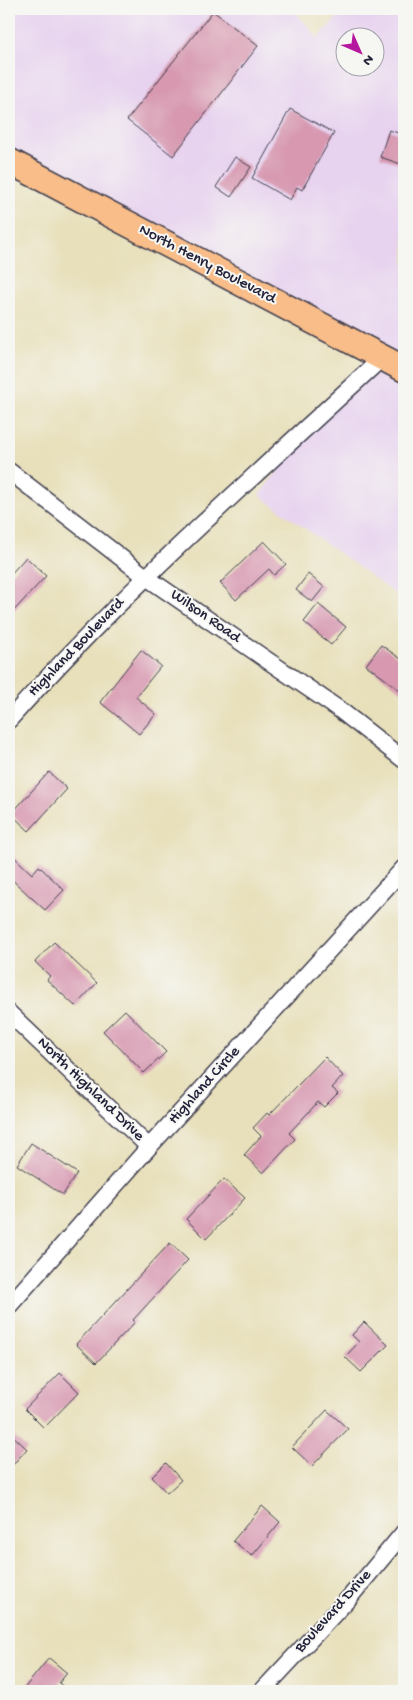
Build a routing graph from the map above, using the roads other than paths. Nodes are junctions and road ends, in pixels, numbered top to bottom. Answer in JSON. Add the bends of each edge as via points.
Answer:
{"nodes":[{"id":1,"x":9,"y":161,"type":"edge"},
{"id":2,"x":394,"y":363,"type":"edge"},
{"id":3,"x":9,"y":472,"type":"edge"},
{"id":4,"x":146,"y":576,"type":"junction"},
{"id":5,"x":9,"y":720,"type":"edge"},
{"id":6,"x":404,"y":760,"type":"edge"},
{"id":7,"x":404,"y":868,"type":"edge"},
{"id":8,"x":9,"y":1013,"type":"edge"},
{"id":9,"x":149,"y":1147,"type":"junction"},
{"id":10,"x":9,"y":1306,"type":"edge"},
{"id":11,"x":404,"y":1532,"type":"edge"},
{"id":12,"x":262,"y":1691,"type":"edge"}],
"edges":[{"from":1,"to":2,"type":"main road","name":"North Henry Boulevard"},
{"from":2,"to":4,"type":"street","name":"Highland Boulevard"},
{"from":3,"to":4,"type":"street","name":"Wilson Road"},
{"from":4,"to":5,"type":"street","name":"Highland Boulevard"},
{"from":4,"to":6,"type":"street","name":"Wilson Road","via":[[340,710]]},
{"from":7,"to":9,"type":"street","name":"Highland Circle"},
{"from":8,"to":9,"type":"street","name":"North Highland Drive"},
{"from":9,"to":10,"type":"street","name":"Highland Circle"},
{"from":11,"to":12,"type":"street","name":"Boulevard Drive","via":[[349,1598]]}]}
